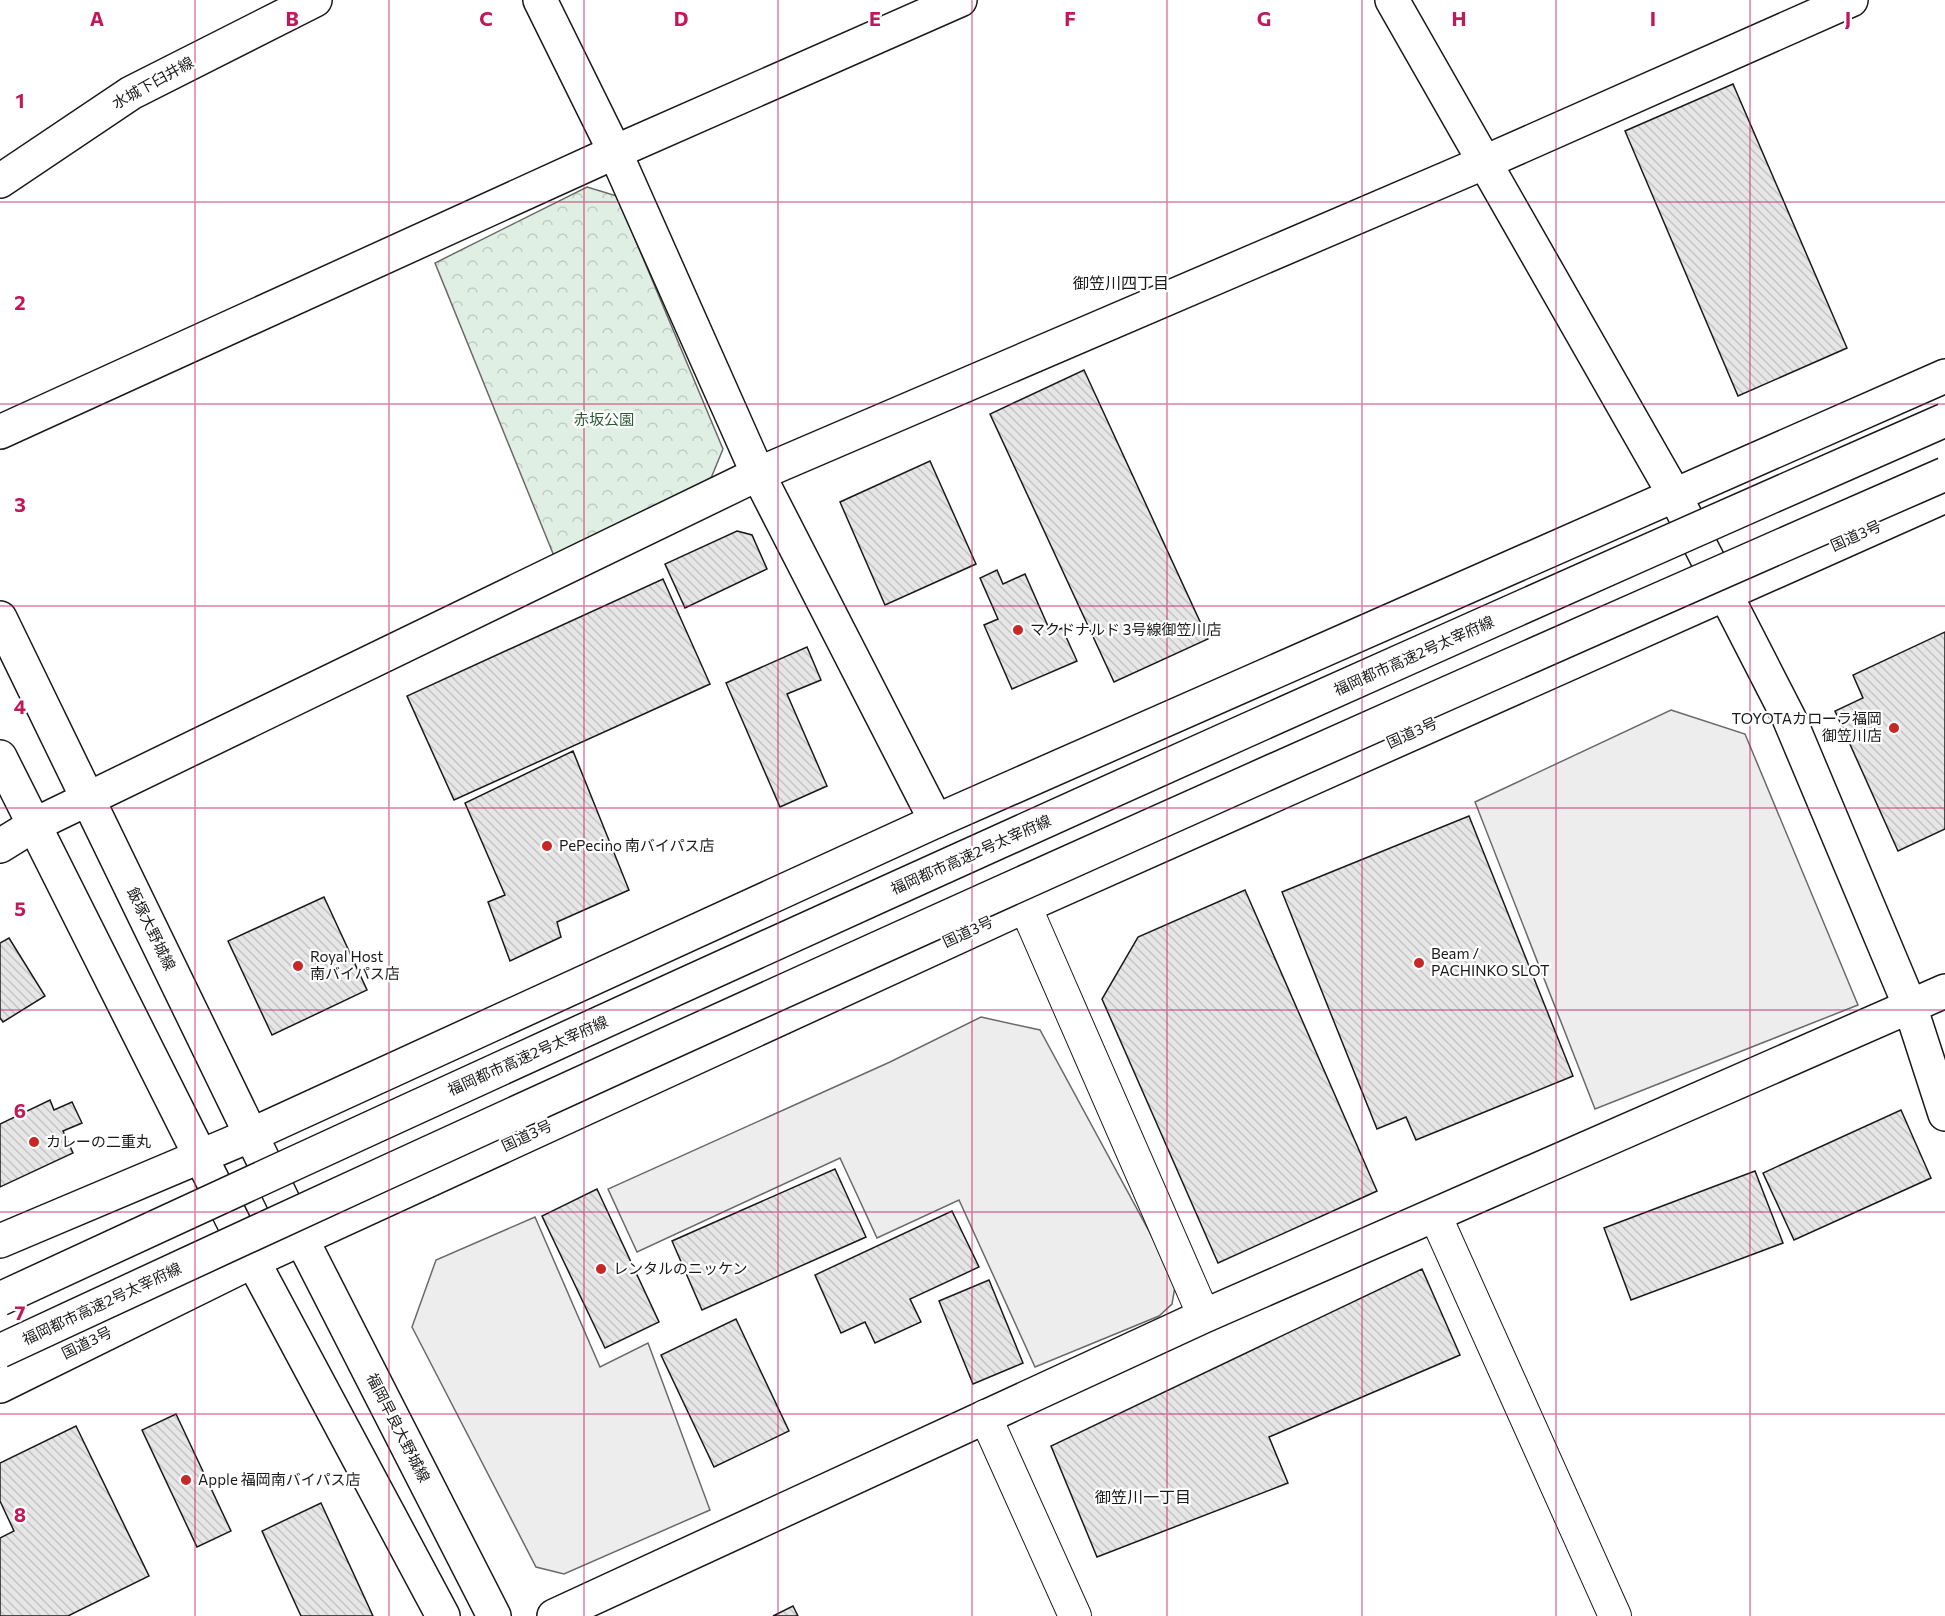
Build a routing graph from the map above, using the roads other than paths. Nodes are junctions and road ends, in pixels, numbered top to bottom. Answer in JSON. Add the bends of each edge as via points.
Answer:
{"nodes":[{"id":1,"x":312,"y":0,"type":"edge"},
{"id":2,"x":540,"y":0,"type":"edge"},
{"id":3,"x":960,"y":0,"type":"edge"},
{"id":4,"x":1392,"y":0,"type":"edge"},
{"id":5,"x":1851,"y":0,"type":"edge"},
{"id":6,"x":615,"y":152,"type":"junction"},
{"id":7,"x":1483,"y":163,"type":"junction"},
{"id":8,"x":0,"y":180,"type":"edge"},
{"id":9,"x":1945,"y":376,"type":"edge"},
{"id":10,"x":1945,"y":420,"type":"edge"},
{"id":11,"x":0,"y":432,"type":"edge"},
{"id":12,"x":758,"y":474,"type":"junction"},
{"id":13,"x":1945,"y":474,"type":"edge"},
{"id":14,"x":1674,"y":494,"type":"junction"},
{"id":15,"x":1945,"y":496,"type":"edge"},
{"id":16,"x":1727,"y":593,"type":"junction"},
{"id":17,"x":0,"y":618,"type":"edge"},
{"id":18,"x":0,"y":757,"type":"edge"},
{"id":19,"x":88,"y":800,"type":"junction"},
{"id":20,"x":936,"y":821,"type":"junction"},
{"id":21,"x":34,"y":825,"type":"junction"},
{"id":22,"x":0,"y":846,"type":"edge"},
{"id":23,"x":1025,"y":906,"type":"junction"},
{"id":24,"x":1945,"y":991,"type":"edge"},
{"id":25,"x":1910,"y":1006,"type":"junction"},
{"id":26,"x":1945,"y":1114,"type":"edge"},
{"id":27,"x":251,"y":1135,"type":"junction"},
{"id":28,"x":199,"y":1155,"type":"junction"},
{"id":29,"x":1435,"y":1215,"type":"junction"},
{"id":30,"x":302,"y":1240,"type":"junction"},
{"id":31,"x":0,"y":1241,"type":"edge"},
{"id":32,"x":253,"y":1261,"type":"junction"},
{"id":33,"x":0,"y":1299,"type":"edge"},
{"id":34,"x":1204,"y":1316,"type":"junction"},
{"id":35,"x":0,"y":1351,"type":"edge"},
{"id":36,"x":0,"y":1386,"type":"edge"},
{"id":37,"x":985,"y":1416,"type":"junction"},
{"id":38,"x":442,"y":1616,"type":"edge"},
{"id":39,"x":494,"y":1616,"type":"edge"},
{"id":40,"x":554,"y":1616,"type":"edge"},
{"id":41,"x":1075,"y":1616,"type":"edge"},
{"id":42,"x":1615,"y":1616,"type":"edge"}],
"edges":[{"from":1,"to":8,"type":"main road","name":"水城下臼井線","via":[[131,93]]},
{"from":2,"to":6,"type":"main road"},
{"from":3,"to":6,"type":"main road"},
{"from":4,"to":7,"type":"main road"},
{"from":5,"to":7,"type":"main road"},
{"from":6,"to":11,"type":"main road"},
{"from":6,"to":12,"type":"main road"},
{"from":7,"to":12,"type":"main road"},
{"from":7,"to":14,"type":"main road"},
{"from":9,"to":14,"type":"main road"},
{"from":10,"to":33,"type":"main road","name":"福岡都市高速2号太宰府線","bridge":true,"via":[[1127,784]]},
{"from":12,"to":19,"type":"main road"},
{"from":12,"to":20,"type":"main road"},
{"from":13,"to":35,"type":"main road","name":"福岡都市高速2号太宰府線","bridge":true,"via":[[1145,829]]},
{"from":14,"to":16,"type":"main road"},
{"from":14,"to":20,"type":"main road"},
{"from":15,"to":16,"type":"main road","name":"国道3号"},
{"from":16,"to":23,"type":"main road","name":"国道3号"},
{"from":16,"to":25,"type":"main road","via":[[1789,718]]},
{"from":17,"to":19,"type":"main road","name":"飯塚大野城線"},
{"from":18,"to":21,"type":"main road"},
{"from":19,"to":21,"type":"main road"},
{"from":19,"to":27,"type":"main road","name":"飯塚大野城線"},
{"from":20,"to":27,"type":"main road"},
{"from":21,"to":22,"type":"main road"},
{"from":21,"to":28,"type":"main road"},
{"from":23,"to":30,"type":"main road","name":"国道3号"},
{"from":23,"to":34,"type":"street"},
{"from":24,"to":25,"type":"main road"},
{"from":25,"to":26,"type":"main road"},
{"from":25,"to":29,"type":"main road"},
{"from":27,"to":28,"type":"main road"},
{"from":27,"to":30,"type":"main road","name":"飯塚大野城線"},
{"from":28,"to":31,"type":"main road"},
{"from":28,"to":32,"type":"main road"},
{"from":29,"to":34,"type":"main road"},
{"from":29,"to":42,"type":"street"},
{"from":30,"to":32,"type":"main road","name":"国道3号"},
{"from":30,"to":39,"type":"main road","name":"福岡早良大野城線"},
{"from":32,"to":36,"type":"main road","name":"国道3号"},
{"from":32,"to":38,"type":"main road"},
{"from":34,"to":37,"type":"main road"},
{"from":37,"to":40,"type":"main road"},
{"from":37,"to":41,"type":"street"}]}
